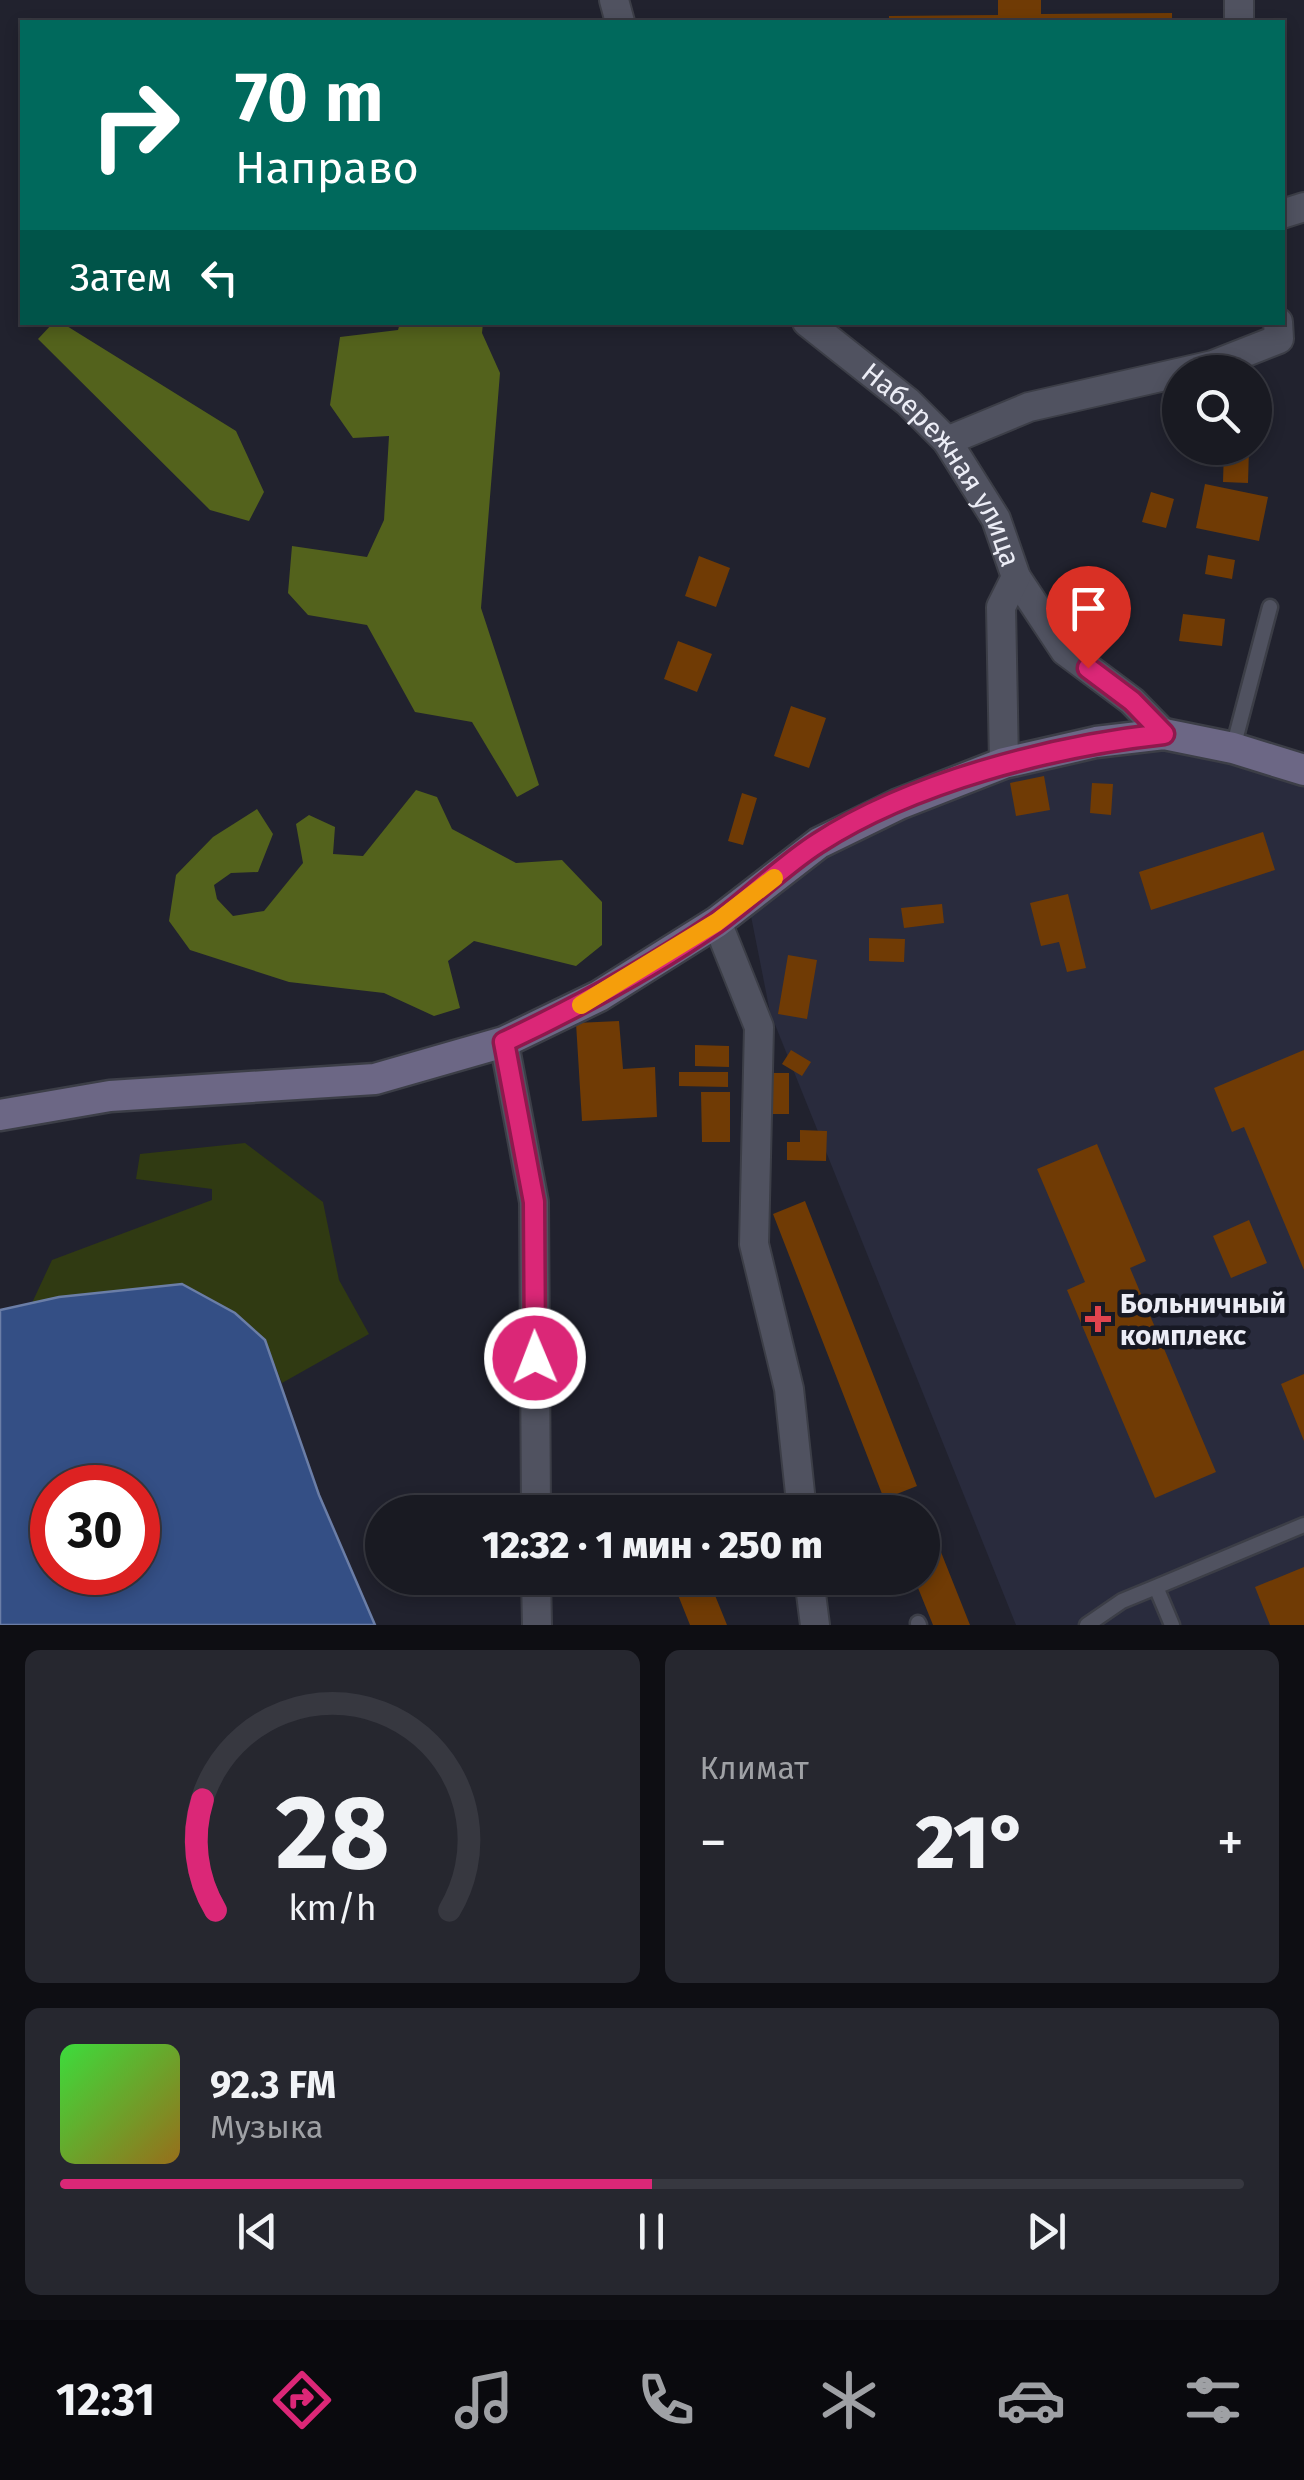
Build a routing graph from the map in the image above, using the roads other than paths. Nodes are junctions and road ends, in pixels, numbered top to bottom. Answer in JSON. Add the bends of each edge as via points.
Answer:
{"nodes":[{"id":1,"x":811,"y":325,"type":"edge"},
{"id":2,"x":1287,"y":333,"type":"edge"},
{"id":3,"x":947,"y":441,"type":"junction"},
{"id":4,"x":1016,"y":577,"type":"junction"},
{"id":5,"x":1270,"y":607,"type":"dead end"},
{"id":6,"x":1164,"y":734,"type":"junction"},
{"id":7,"x":1233,"y":748,"type":"junction"},
{"id":8,"x":1004,"y":763,"type":"junction"},
{"id":9,"x":1304,"y":770,"type":"edge"},
{"id":10,"x":717,"y":922,"type":"junction"},
{"id":11,"x":504,"y":1042,"type":"junction"},
{"id":12,"x":0,"y":1115,"type":"edge"},
{"id":13,"x":536,"y":1495,"type":"edge"},
{"id":14,"x":800,"y":1495,"type":"edge"},
{"id":15,"x":1304,"y":1525,"type":"edge"},
{"id":16,"x":1156,"y":1586,"type":"junction"},
{"id":17,"x":536,"y":1595,"type":"edge"},
{"id":18,"x":811,"y":1595,"type":"edge"},
{"id":19,"x":537,"y":1625,"type":"edge"},
{"id":20,"x":815,"y":1625,"type":"edge"},
{"id":21,"x":1087,"y":1625,"type":"edge"},
{"id":22,"x":1172,"y":1625,"type":"edge"}],
"edges":[{"from":1,"to":3,"type":"street","name":"Набережная улица"},
{"from":2,"to":3,"type":"street","via":[[1213,365],[1029,407]]},
{"from":3,"to":4,"type":"street","name":"Набережная улица","via":[[996,519]]},
{"from":4,"to":6,"type":"street","name":"Набережная улица","via":[[1066,651]]},
{"from":4,"to":8,"type":"street","via":[[1002,607]]},
{"from":5,"to":7,"type":"lane"},
{"from":6,"to":7,"type":"main road"},
{"from":6,"to":8,"type":"main road"},
{"from":7,"to":9,"type":"main road"},
{"from":8,"to":10,"type":"main road","via":[[819,842]]},
{"from":10,"to":11,"type":"main road","via":[[599,996]]},
{"from":10,"to":14,"type":"street","via":[[759,1027],[754,1244],[789,1389]]},
{"from":11,"to":12,"type":"main road","via":[[375,1078],[110,1096]]},
{"from":11,"to":13,"type":"street","via":[[534,1202]]},
{"from":15,"to":16,"type":"lane"},
{"from":16,"to":21,"type":"lane"},
{"from":16,"to":22,"type":"lane"},
{"from":17,"to":19,"type":"street"},
{"from":18,"to":20,"type":"street"}]}
